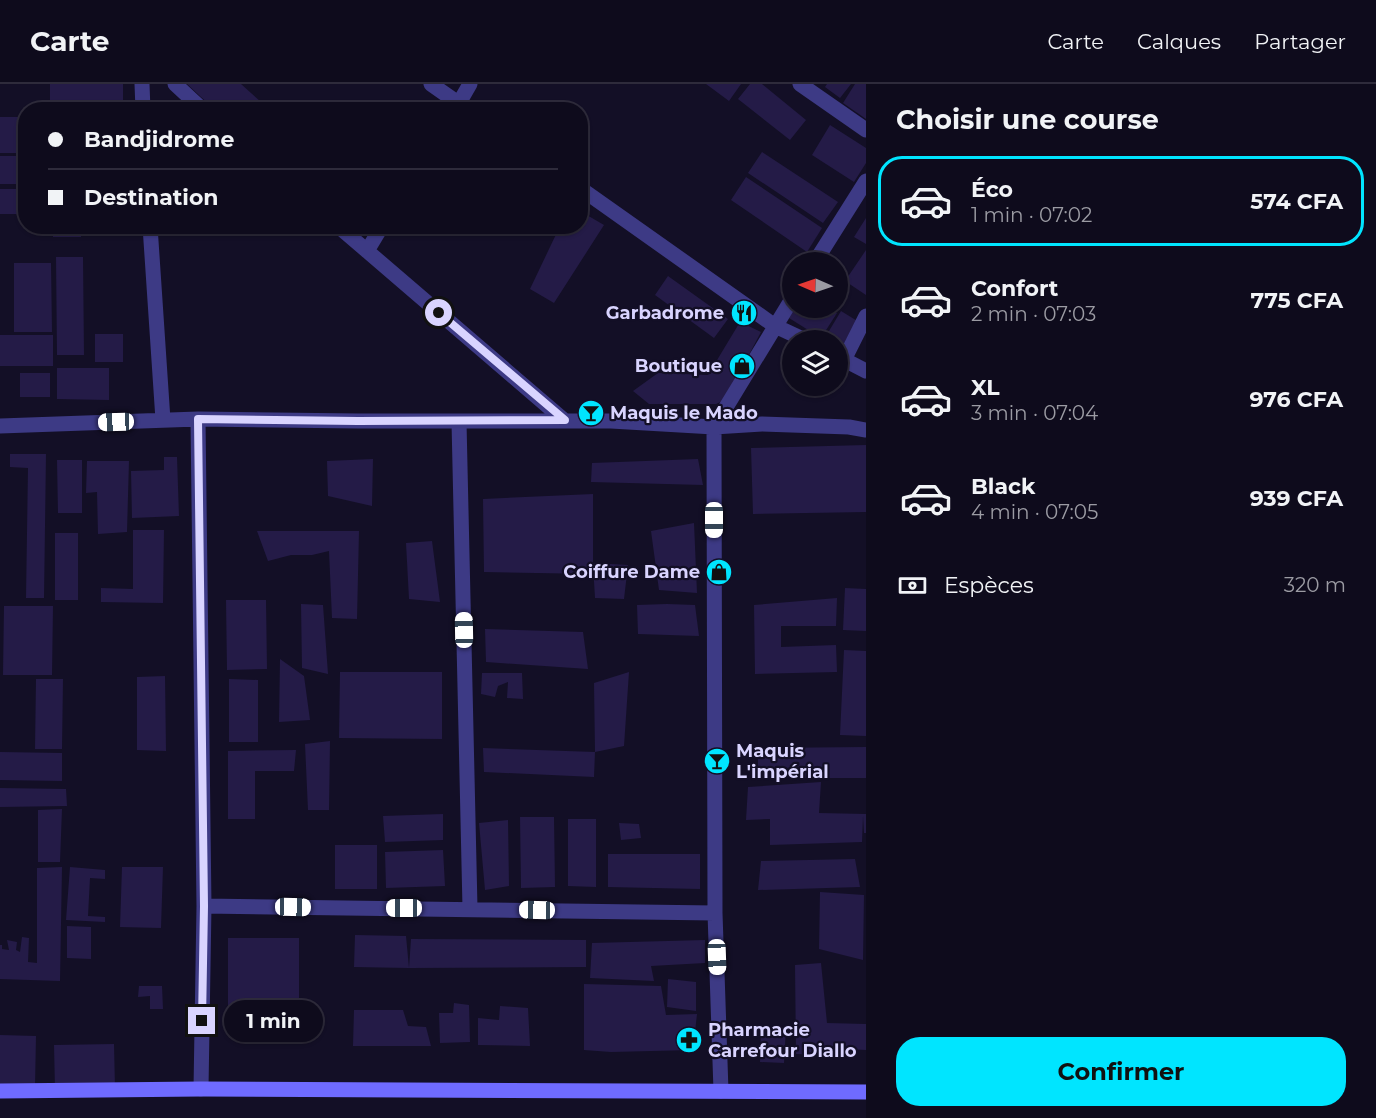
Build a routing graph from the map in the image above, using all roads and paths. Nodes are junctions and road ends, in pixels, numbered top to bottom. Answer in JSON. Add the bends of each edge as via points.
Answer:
{"nodes":[{"id":1,"x":142,"y":84,"type":"edge"},
{"id":2,"x":175,"y":84,"type":"edge"},
{"id":3,"x":431,"y":84,"type":"edge"},
{"id":4,"x":470,"y":84,"type":"edge"},
{"id":5,"x":800,"y":84,"type":"edge"},
{"id":6,"x":143,"y":102,"type":"edge"},
{"id":7,"x":194,"y":102,"type":"edge"},
{"id":8,"x":454,"y":102,"type":"edge"},
{"id":9,"x":463,"y":102,"type":"edge"},
{"id":10,"x":866,"y":129,"type":"edge"},
{"id":11,"x":866,"y":181,"type":"edge"},
{"id":12,"x":588,"y":194,"type":"edge"},
{"id":13,"x":151,"y":234,"type":"edge"},
{"id":14,"x":347,"y":234,"type":"edge"},
{"id":15,"x":377,"y":234,"type":"edge"},
{"id":16,"x":367,"y":252,"type":"junction"},
{"id":17,"x":821,"y":252,"type":"edge"},
{"id":18,"x":782,"y":315,"type":"edge"},
{"id":19,"x":866,"y":316,"type":"edge"},
{"id":20,"x":775,"y":326,"type":"junction"},
{"id":21,"x":784,"y":330,"type":"edge"},
{"id":22,"x":848,"y":345,"type":"edge"},
{"id":23,"x":848,"y":362,"type":"edge"},
{"id":24,"x":866,"y":371,"type":"edge"},
{"id":25,"x":198,"y":419,"type":"junction"},
{"id":26,"x":163,"y":420,"type":"junction"},
{"id":27,"x":565,"y":420,"type":"junction"},
{"id":28,"x":459,"y":422,"type":"junction"},
{"id":29,"x":0,"y":426,"type":"edge"},
{"id":30,"x":714,"y":427,"type":"junction"},
{"id":31,"x":866,"y":430,"type":"edge"},
{"id":32,"x":204,"y":906,"type":"junction"},
{"id":33,"x":470,"y":909,"type":"junction"},
{"id":34,"x":715,"y":913,"type":"junction"},
{"id":35,"x":201,"y":1089,"type":"junction"},
{"id":36,"x":0,"y":1091,"type":"edge"},
{"id":37,"x":721,"y":1091,"type":"junction"},
{"id":38,"x":866,"y":1092,"type":"edge"}],
"edges":[{"from":1,"to":6,"type":"street"},
{"from":2,"to":7,"type":"street"},
{"from":3,"to":8,"type":"street"},
{"from":4,"to":9,"type":"street"},
{"from":5,"to":10,"type":"street"},
{"from":11,"to":17,"type":"street"},
{"from":12,"to":20,"type":"street"},
{"from":13,"to":26,"type":"street"},
{"from":14,"to":16,"type":"street"},
{"from":15,"to":16,"type":"street"},
{"from":16,"to":27,"type":"street"},
{"from":18,"to":20,"type":"street"},
{"from":19,"to":22,"type":"street"},
{"from":20,"to":21,"type":"street"},
{"from":20,"to":30,"type":"street"},
{"from":23,"to":24,"type":"street"},
{"from":25,"to":26,"type":"street"},
{"from":25,"to":28,"type":"street"},
{"from":25,"to":32,"type":"street"},
{"from":26,"to":29,"type":"street"},
{"from":27,"to":28,"type":"street"},
{"from":27,"to":30,"type":"street"},
{"from":28,"to":33,"type":"street"},
{"from":30,"to":31,"type":"street","via":[[762,424]]},
{"from":30,"to":34,"type":"street"},
{"from":32,"to":33,"type":"street"},
{"from":32,"to":35,"type":"street"},
{"from":33,"to":34,"type":"street"},
{"from":34,"to":37,"type":"street"},
{"from":35,"to":36,"type":"street"},
{"from":35,"to":37,"type":"street"},
{"from":37,"to":38,"type":"street"}]}
